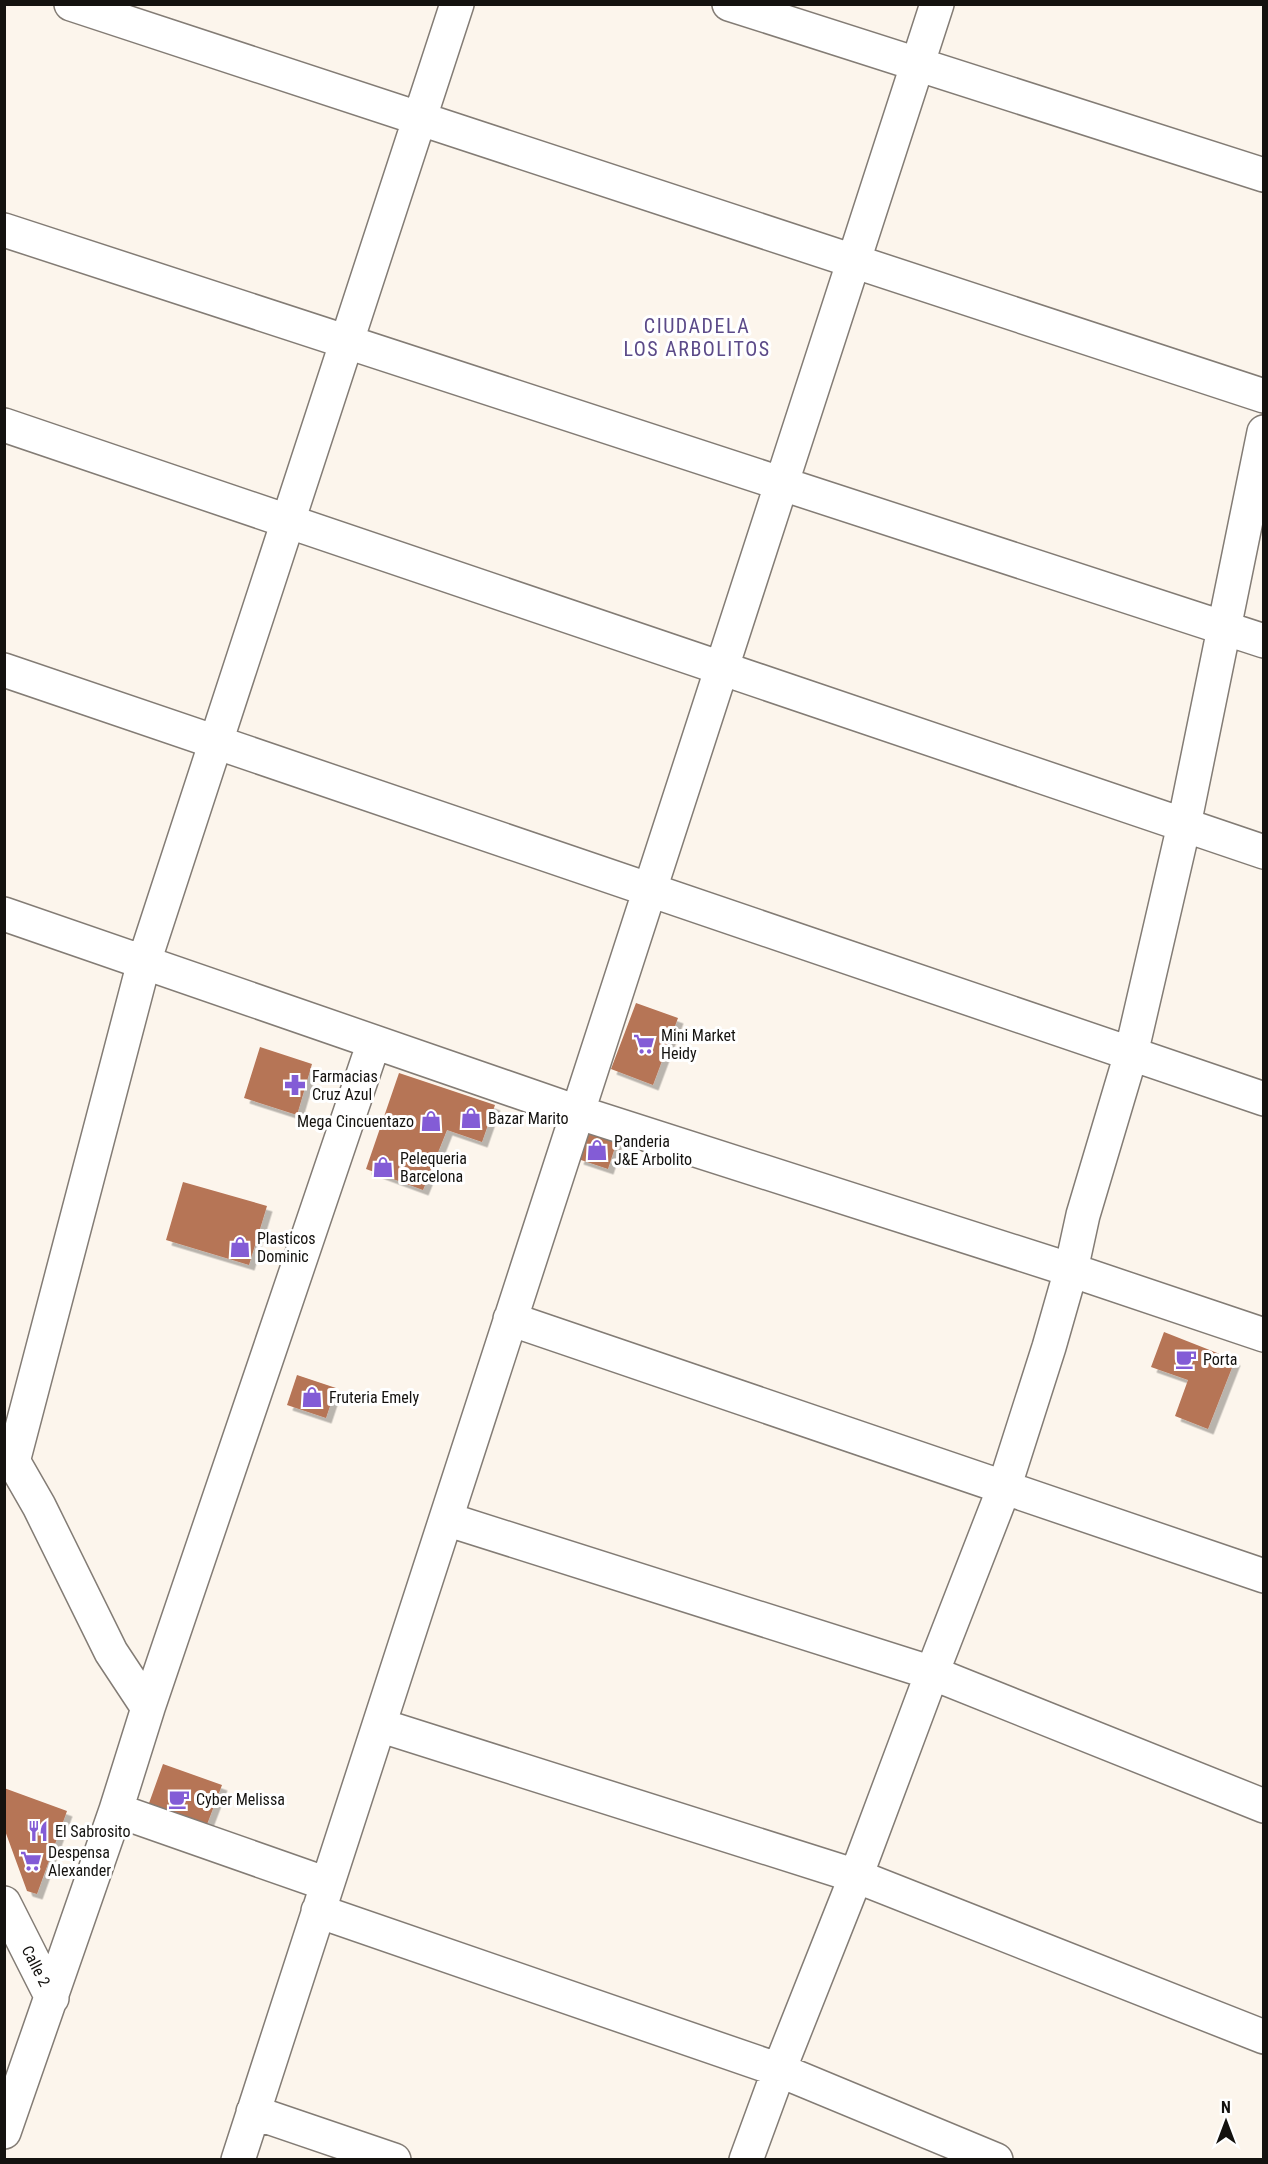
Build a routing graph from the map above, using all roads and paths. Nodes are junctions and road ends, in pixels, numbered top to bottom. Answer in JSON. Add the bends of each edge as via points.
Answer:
{"nodes":[{"id":1,"x":71,"y":4,"type":"edge"},
{"id":2,"x":457,"y":4,"type":"edge"},
{"id":3,"x":729,"y":4,"type":"edge"},
{"id":4,"x":937,"y":4,"type":"edge"},
{"id":5,"x":917,"y":65,"type":"junction"},
{"id":6,"x":420,"y":119,"type":"junction"},
{"id":7,"x":1263,"y":175,"type":"edge"},
{"id":8,"x":4,"y":230,"type":"edge"},
{"id":9,"x":853,"y":262,"type":"junction"},
{"id":10,"x":347,"y":342,"type":"junction"},
{"id":11,"x":1263,"y":396,"type":"edge"},
{"id":12,"x":4,"y":425,"type":"edge"},
{"id":13,"x":1263,"y":432,"type":"edge"},
{"id":14,"x":781,"y":483,"type":"junction"},
{"id":15,"x":288,"y":521,"type":"junction"},
{"id":16,"x":1224,"y":628,"type":"junction"},
{"id":17,"x":1263,"y":641,"type":"edge"},
{"id":18,"x":722,"y":669,"type":"junction"},
{"id":19,"x":4,"y":670,"type":"edge"},
{"id":20,"x":216,"y":742,"type":"junction"},
{"id":21,"x":1184,"y":825,"type":"junction"},
{"id":22,"x":1263,"y":852,"type":"edge"},
{"id":23,"x":650,"y":890,"type":"junction"},
{"id":24,"x":4,"y":914,"type":"edge"},
{"id":25,"x":144,"y":962,"type":"junction"},
{"id":26,"x":374,"y":1042,"type":"junction"},
{"id":27,"x":1131,"y":1054,"type":"junction"},
{"id":28,"x":1263,"y":1099,"type":"edge"},
{"id":29,"x":578,"y":1112,"type":"junction"},
{"id":30,"x":1071,"y":1270,"type":"junction"},
{"id":31,"x":510,"y":1319,"type":"junction"},
{"id":32,"x":1263,"y":1335,"type":"edge"},
{"id":33,"x":9,"y":1451,"type":"edge"},
{"id":34,"x":1004,"y":1488,"type":"junction"},
{"id":35,"x":446,"y":1519,"type":"junction"},
{"id":36,"x":1263,"y":1576,"type":"edge"},
{"id":37,"x":932,"y":1673,"type":"junction"},
{"id":38,"x":148,"y":1708,"type":"junction"},
{"id":39,"x":379,"y":1725,"type":"junction"},
{"id":40,"x":1263,"y":1806,"type":"edge"},
{"id":41,"x":116,"y":1810,"type":"junction"},
{"id":42,"x":856,"y":1876,"type":"junction"},
{"id":43,"x":323,"y":1898,"type":"junction"},
{"id":44,"x":4,"y":1903,"type":"edge"},
{"id":45,"x":52,"y":1998,"type":"junction"},
{"id":46,"x":1263,"y":2037,"type":"edge"},
{"id":47,"x":779,"y":2070,"type":"junction"},
{"id":48,"x":254,"y":2112,"type":"junction"},
{"id":49,"x":4,"y":2132,"type":"edge"},
{"id":50,"x":238,"y":2160,"type":"edge"},
{"id":51,"x":394,"y":2160,"type":"edge"},
{"id":52,"x":746,"y":2160,"type":"edge"},
{"id":53,"x":996,"y":2160,"type":"edge"}],
"edges":[{"from":1,"to":6,"type":"street"},
{"from":2,"to":6,"type":"street"},
{"from":3,"to":5,"type":"street"},
{"from":4,"to":5,"type":"street"},
{"from":5,"to":7,"type":"street"},
{"from":5,"to":9,"type":"street"},
{"from":6,"to":9,"type":"street"},
{"from":6,"to":10,"type":"street"},
{"from":8,"to":10,"type":"street"},
{"from":9,"to":11,"type":"street"},
{"from":9,"to":14,"type":"street"},
{"from":10,"to":14,"type":"street"},
{"from":10,"to":15,"type":"street"},
{"from":12,"to":15,"type":"street"},
{"from":13,"to":16,"type":"street"},
{"from":14,"to":16,"type":"street"},
{"from":14,"to":18,"type":"street"},
{"from":15,"to":18,"type":"street"},
{"from":15,"to":20,"type":"street"},
{"from":16,"to":17,"type":"street"},
{"from":16,"to":21,"type":"street"},
{"from":18,"to":21,"type":"street"},
{"from":18,"to":23,"type":"street"},
{"from":19,"to":20,"type":"street"},
{"from":20,"to":23,"type":"street"},
{"from":20,"to":25,"type":"street"},
{"from":21,"to":22,"type":"street"},
{"from":21,"to":27,"type":"street"},
{"from":23,"to":27,"type":"street"},
{"from":23,"to":29,"type":"street"},
{"from":24,"to":25,"type":"street"},
{"from":25,"to":26,"type":"street"},
{"from":25,"to":33,"type":"street"},
{"from":26,"to":29,"type":"street"},
{"from":26,"to":38,"type":"street"},
{"from":27,"to":28,"type":"street"},
{"from":27,"to":30,"type":"street","via":[[1083,1215]]},
{"from":29,"to":30,"type":"street"},
{"from":29,"to":31,"type":"street"},
{"from":30,"to":32,"type":"street"},
{"from":30,"to":34,"type":"street"},
{"from":31,"to":34,"type":"street"},
{"from":31,"to":35,"type":"street"},
{"from":33,"to":38,"type":"street","via":[[111,1652]]},
{"from":34,"to":36,"type":"street"},
{"from":34,"to":37,"type":"street"},
{"from":35,"to":37,"type":"street"},
{"from":35,"to":39,"type":"street"},
{"from":37,"to":40,"type":"street"},
{"from":37,"to":42,"type":"street"},
{"from":38,"to":41,"type":"street"},
{"from":39,"to":42,"type":"street"},
{"from":39,"to":43,"type":"street"},
{"from":41,"to":43,"type":"street"},
{"from":41,"to":45,"type":"street"},
{"from":42,"to":46,"type":"street"},
{"from":42,"to":47,"type":"street"},
{"from":43,"to":47,"type":"street"},
{"from":43,"to":48,"type":"street"},
{"from":44,"to":45,"type":"street","name":"Calle 2"},
{"from":45,"to":49,"type":"street"},
{"from":47,"to":52,"type":"street"},
{"from":47,"to":53,"type":"street"},
{"from":48,"to":50,"type":"street"},
{"from":48,"to":51,"type":"street"}]}
